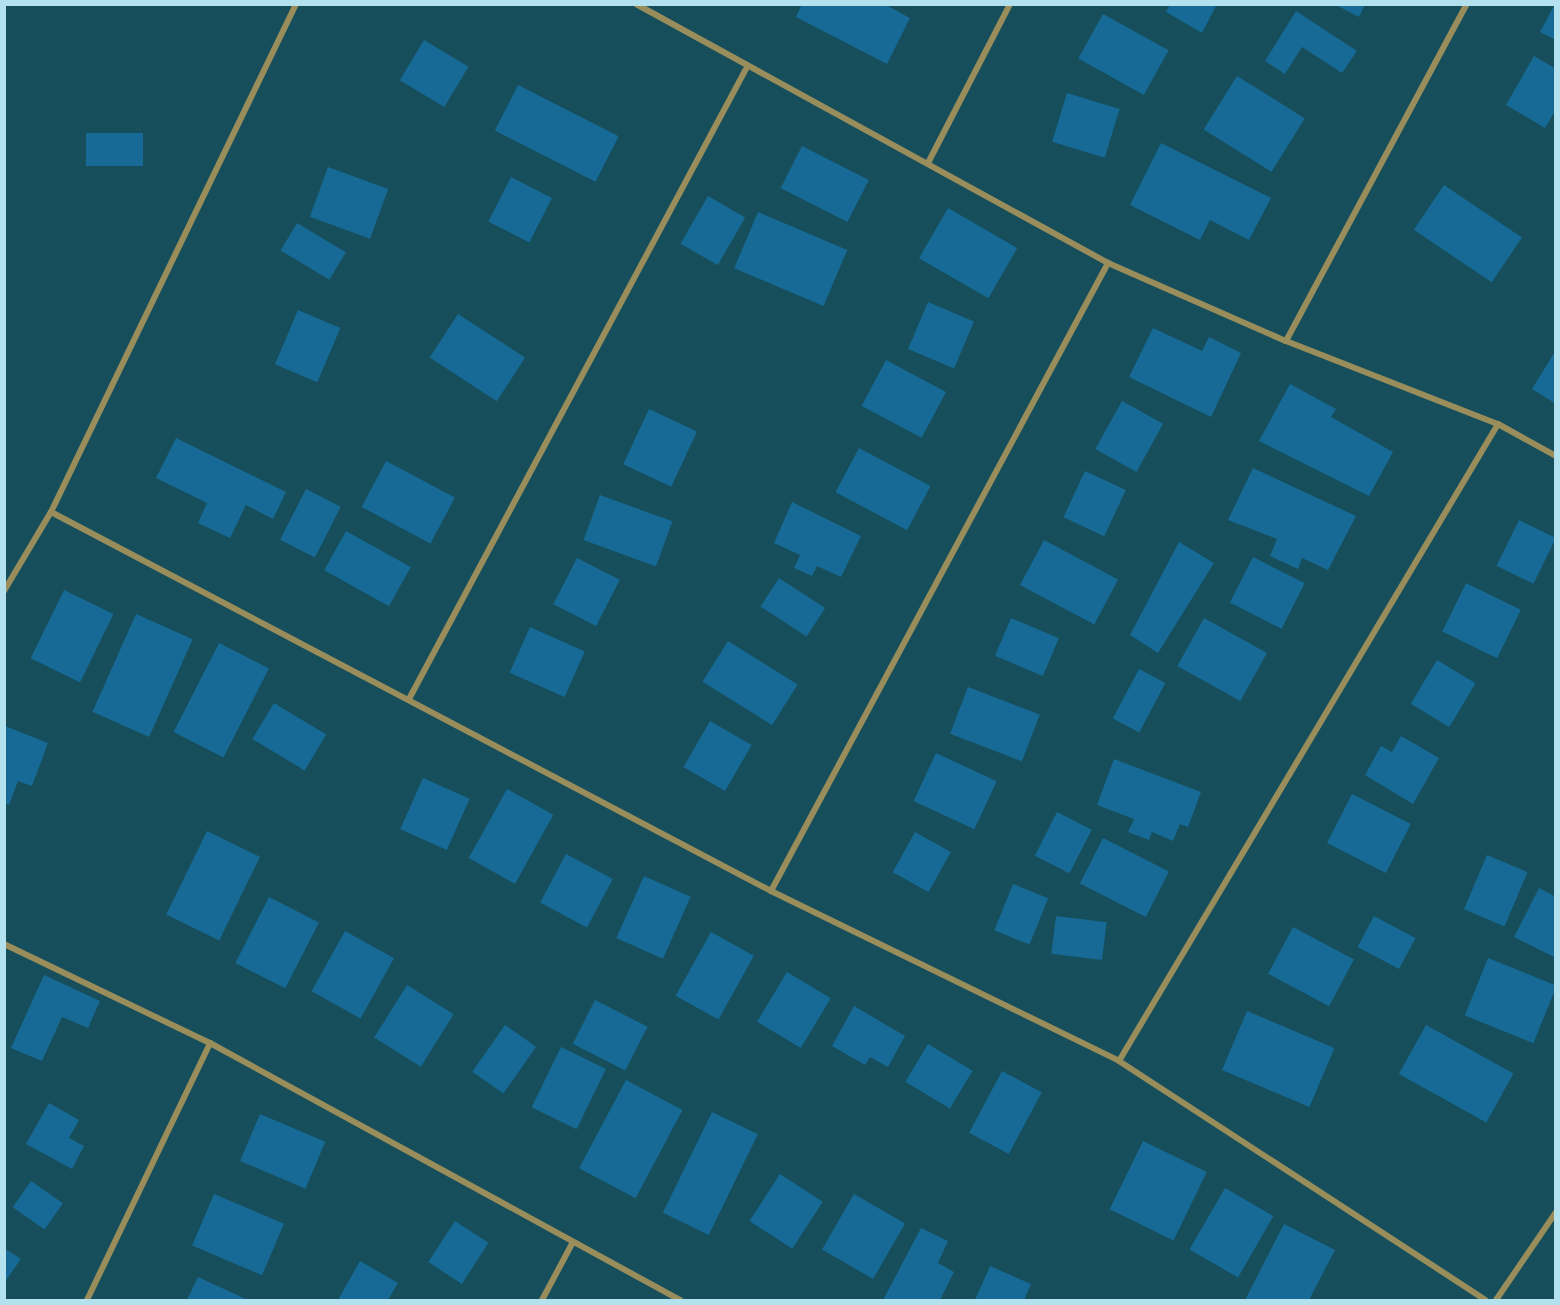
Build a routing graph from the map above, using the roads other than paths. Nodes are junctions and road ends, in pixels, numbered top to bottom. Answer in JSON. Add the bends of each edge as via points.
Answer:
{"nodes":[{"id":1,"x":296,"y":4,"type":"edge"},
{"id":2,"x":636,"y":4,"type":"edge"},
{"id":3,"x":1010,"y":4,"type":"edge"},
{"id":4,"x":1467,"y":4,"type":"edge"},
{"id":5,"x":746,"y":69,"type":"junction"},
{"id":6,"x":928,"y":163,"type":"junction"},
{"id":7,"x":1108,"y":263,"type":"junction"},
{"id":8,"x":1286,"y":342,"type":"junction"},
{"id":9,"x":1498,"y":424,"type":"junction"},
{"id":10,"x":1556,"y":456,"type":"edge"},
{"id":11,"x":51,"y":513,"type":"junction"},
{"id":12,"x":4,"y":591,"type":"edge"},
{"id":13,"x":409,"y":699,"type":"junction"},
{"id":14,"x":771,"y":891,"type":"junction"},
{"id":15,"x":4,"y":944,"type":"edge"},
{"id":16,"x":210,"y":1043,"type":"junction"},
{"id":17,"x":1119,"y":1061,"type":"junction"},
{"id":18,"x":1556,"y":1212,"type":"edge"},
{"id":19,"x":573,"y":1242,"type":"junction"},
{"id":20,"x":87,"y":1300,"type":"edge"},
{"id":21,"x":542,"y":1300,"type":"edge"},
{"id":22,"x":680,"y":1300,"type":"edge"},
{"id":23,"x":1485,"y":1300,"type":"edge"},
{"id":24,"x":1496,"y":1300,"type":"edge"}],
"edges":[{"from":1,"to":11,"type":"street"},
{"from":2,"to":5,"type":"street"},
{"from":3,"to":6,"type":"street"},
{"from":4,"to":8,"type":"street"},
{"from":5,"to":6,"type":"street"},
{"from":5,"to":13,"type":"street"},
{"from":6,"to":7,"type":"street"},
{"from":7,"to":8,"type":"street"},
{"from":7,"to":14,"type":"street"},
{"from":8,"to":9,"type":"street"},
{"from":9,"to":10,"type":"street"},
{"from":9,"to":17,"type":"street"},
{"from":11,"to":12,"type":"street"},
{"from":11,"to":13,"type":"street"},
{"from":13,"to":14,"type":"street"},
{"from":14,"to":17,"type":"street"},
{"from":15,"to":16,"type":"street"},
{"from":16,"to":19,"type":"street"},
{"from":16,"to":20,"type":"street"},
{"from":17,"to":23,"type":"street"},
{"from":18,"to":24,"type":"street"},
{"from":19,"to":21,"type":"street"},
{"from":19,"to":22,"type":"street"}]}
